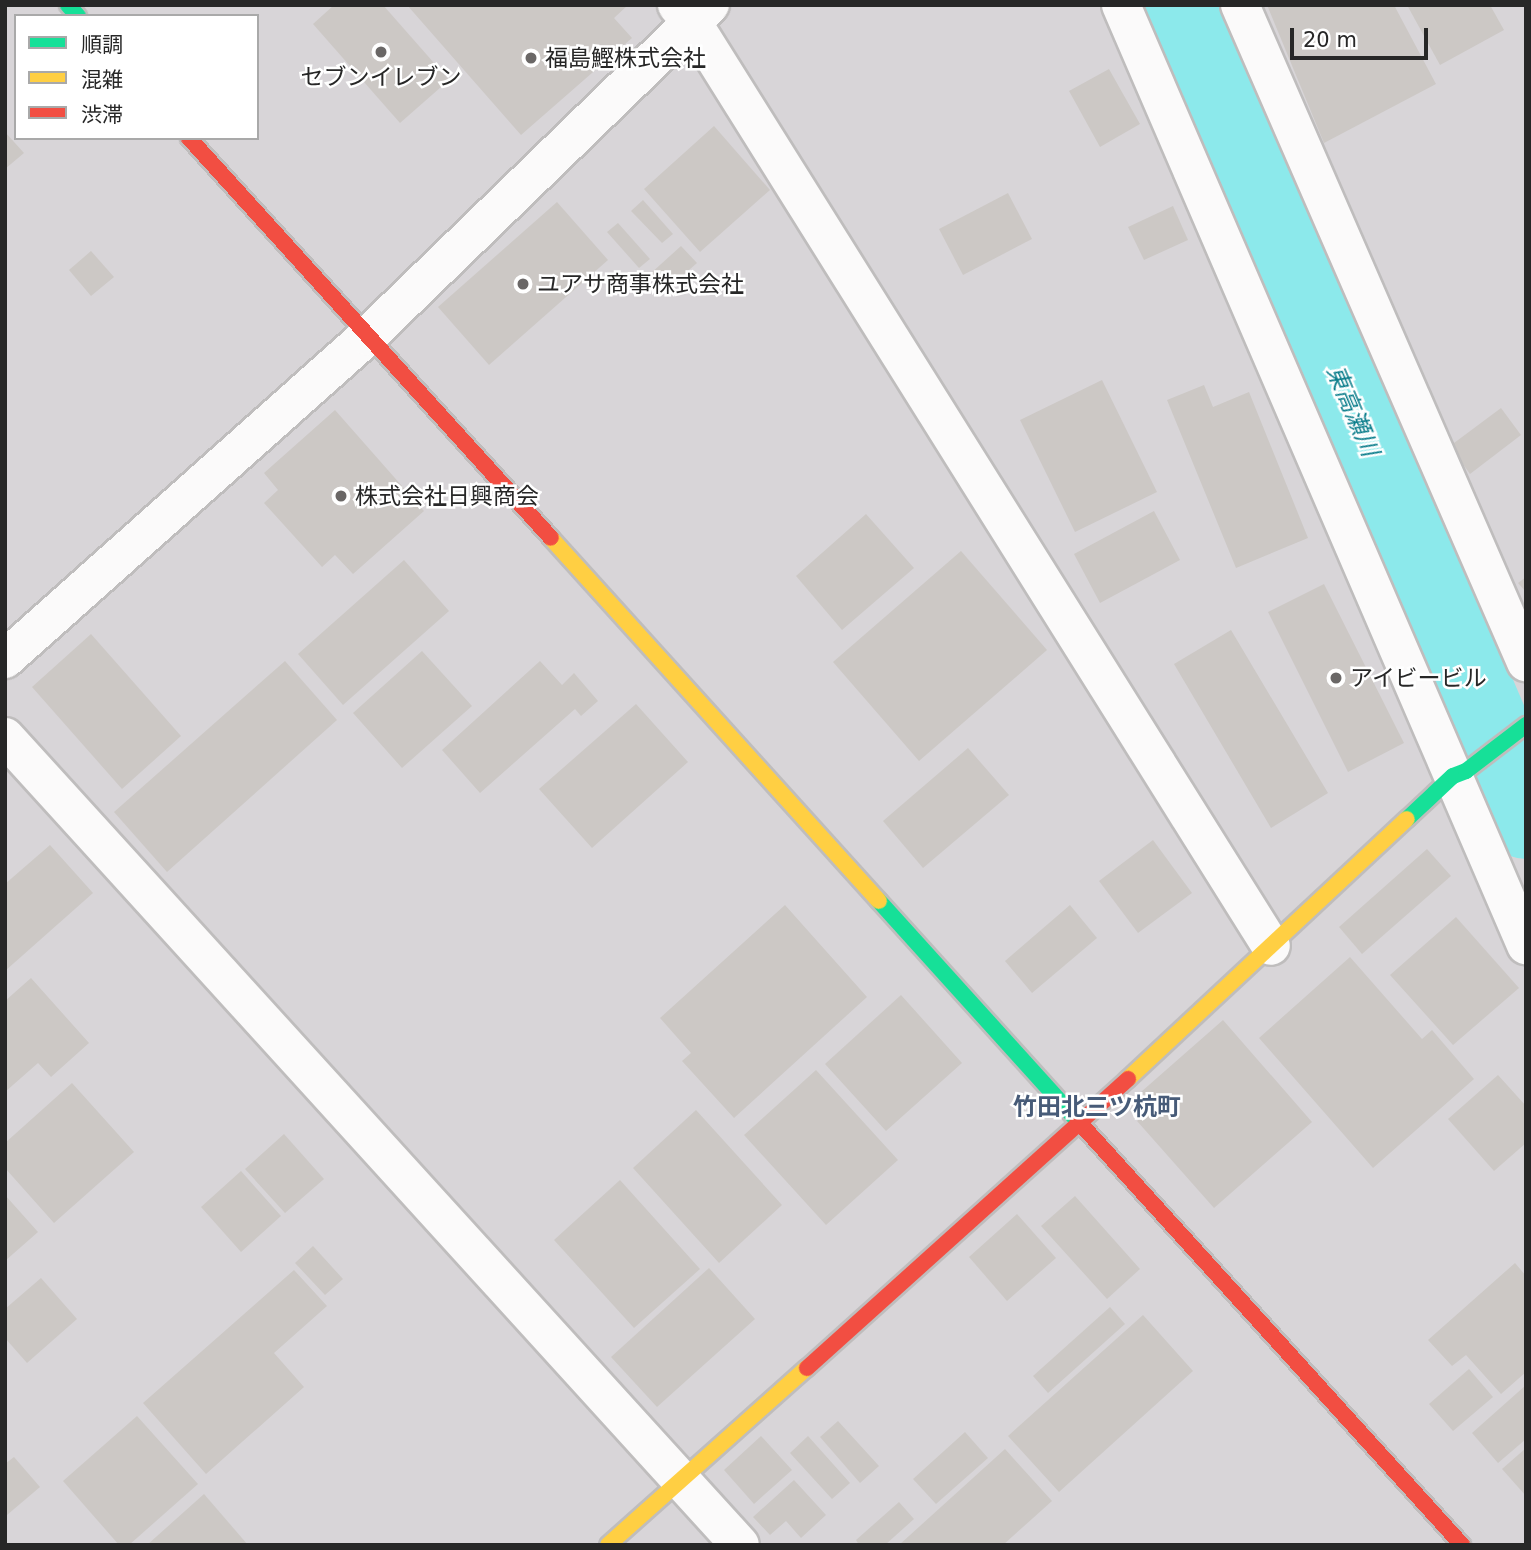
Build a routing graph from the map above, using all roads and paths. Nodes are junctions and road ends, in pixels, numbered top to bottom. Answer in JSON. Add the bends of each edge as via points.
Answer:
{"nodes":[{"id":1,"x":1121,"y":5,"type":"edge"},
{"id":2,"x":1240,"y":5,"type":"edge"},
{"id":3,"x":693,"y":11,"type":"edge"},
{"id":4,"x":191,"y":140,"type":"edge"},
{"id":5,"x":368,"y":336,"type":"junction"},
{"id":6,"x":5,"y":659,"type":"edge"},
{"id":7,"x":1526,"y":662,"type":"edge"},
{"id":8,"x":1526,"y":725,"type":"edge"},
{"id":9,"x":5,"y":737,"type":"edge"},
{"id":10,"x":1460,"y":774,"type":"junction"},
{"id":11,"x":1526,"y":945,"type":"edge"},
{"id":12,"x":1271,"y":946,"type":"junction"},
{"id":13,"x":1081,"y":1124,"type":"junction"},
{"id":14,"x":682,"y":1479,"type":"junction"},
{"id":15,"x":608,"y":1545,"type":"edge"},
{"id":16,"x":740,"y":1545,"type":"edge"},
{"id":17,"x":1462,"y":1545,"type":"edge"}],
"edges":[{"from":1,"to":10,"type":"street"},
{"from":2,"to":7,"type":"street"},
{"from":3,"to":5,"type":"street"},
{"from":3,"to":12,"type":"street"},
{"from":4,"to":5,"type":"street"},
{"from":5,"to":6,"type":"street"},
{"from":5,"to":13,"type":"street"},
{"from":8,"to":10,"type":"street"},
{"from":9,"to":14,"type":"street"},
{"from":10,"to":11,"type":"street"},
{"from":10,"to":12,"type":"street"},
{"from":12,"to":13,"type":"street"},
{"from":13,"to":14,"type":"street"},
{"from":13,"to":17,"type":"street"},
{"from":14,"to":15,"type":"street"},
{"from":14,"to":16,"type":"street"}]}
